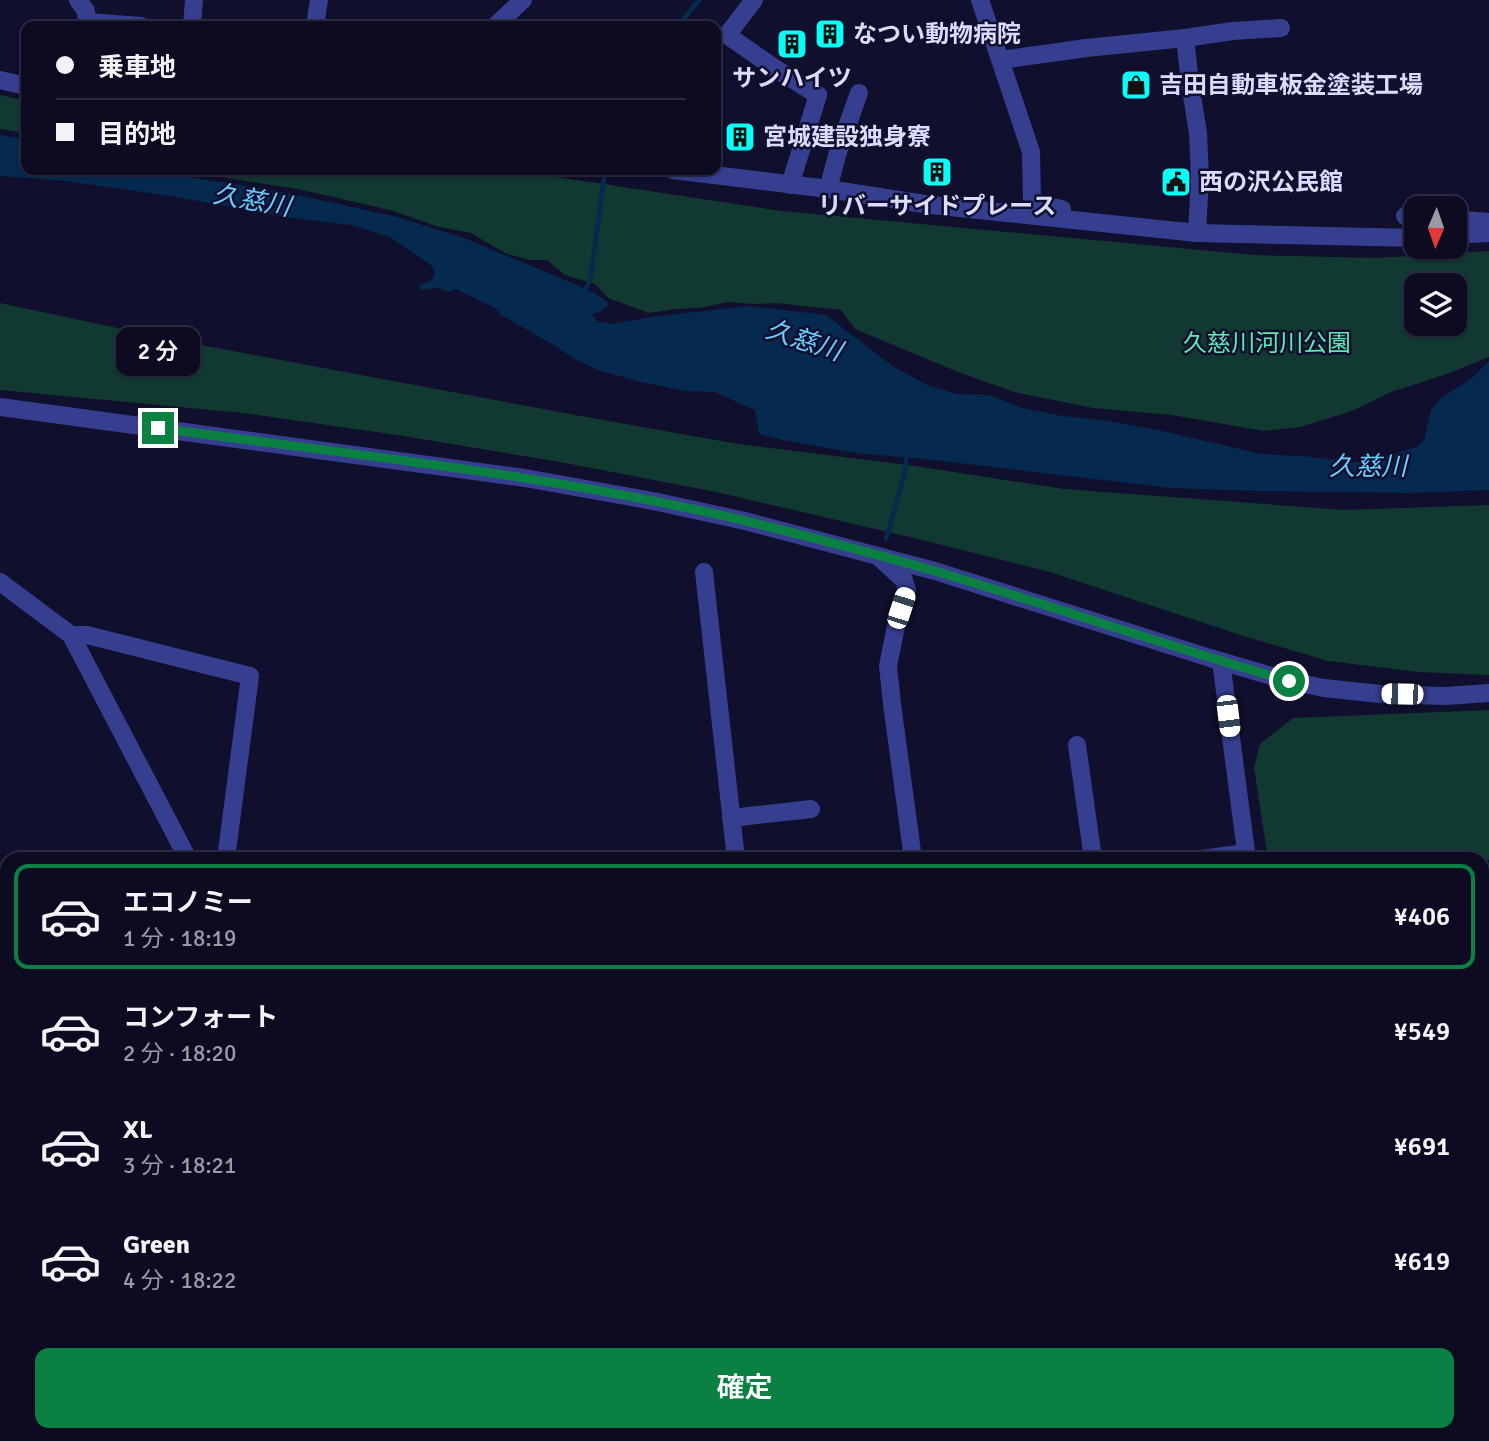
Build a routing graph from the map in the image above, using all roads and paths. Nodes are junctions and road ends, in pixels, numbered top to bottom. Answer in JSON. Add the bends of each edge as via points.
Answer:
{"nodes":[{"id":1,"x":78,"y":0,"type":"edge"},
{"id":2,"x":194,"y":0,"type":"edge"},
{"id":3,"x":319,"y":0,"type":"edge"},
{"id":4,"x":523,"y":0,"type":"edge"},
{"id":5,"x":754,"y":0,"type":"edge"},
{"id":6,"x":980,"y":0,"type":"edge"},
{"id":7,"x":87,"y":21,"type":"edge"},
{"id":8,"x":192,"y":21,"type":"edge"},
{"id":9,"x":316,"y":21,"type":"edge"},
{"id":10,"x":500,"y":21,"type":"edge"},
{"id":11,"x":1281,"y":28,"type":"dead end"},
{"id":12,"x":1185,"y":38,"type":"junction"},
{"id":13,"x":1001,"y":60,"type":"junction"},
{"id":14,"x":0,"y":80,"type":"edge"},
{"id":15,"x":21,"y":85,"type":"edge"},
{"id":16,"x":859,"y":93,"type":"dead end"},
{"id":17,"x":712,"y":175,"type":"edge"},
{"id":18,"x":790,"y":185,"type":"junction"},
{"id":19,"x":828,"y":189,"type":"junction"},
{"id":20,"x":1467,"y":220,"type":"edge"},
{"id":21,"x":1489,"y":222,"type":"edge"},
{"id":22,"x":1124,"y":224,"type":"junction"},
{"id":23,"x":1197,"y":233,"type":"junction"},
{"id":24,"x":1489,"y":233,"type":"edge"},
{"id":25,"x":1467,"y":235,"type":"edge"},
{"id":26,"x":1404,"y":238,"type":"edge"},
{"id":27,"x":0,"y":407,"type":"edge"},
{"id":28,"x":878,"y":555,"type":"junction"},
{"id":29,"x":704,"y":572,"type":"dead end"},
{"id":30,"x":0,"y":582,"type":"edge"},
{"id":31,"x":71,"y":635,"type":"junction"},
{"id":32,"x":1221,"y":662,"type":"junction"},
{"id":33,"x":1489,"y":693,"type":"edge"},
{"id":34,"x":1077,"y":745,"type":"dead end"},
{"id":35,"x":811,"y":809,"type":"dead end"},
{"id":36,"x":731,"y":818,"type":"junction"},
{"id":37,"x":184,"y":852,"type":"edge"},
{"id":38,"x":227,"y":852,"type":"edge"},
{"id":39,"x":735,"y":852,"type":"edge"},
{"id":40,"x":910,"y":852,"type":"edge"},
{"id":41,"x":1092,"y":852,"type":"edge"},
{"id":42,"x":1246,"y":852,"type":"edge"}],
"edges":[{"from":1,"to":7,"type":"street"},
{"from":2,"to":8,"type":"street"},
{"from":3,"to":9,"type":"street"},
{"from":4,"to":10,"type":"street"},
{"from":5,"to":18,"type":"street","via":[[727,35],[818,95]]},
{"from":6,"to":13,"type":"street"},
{"from":11,"to":12,"type":"street"},
{"from":12,"to":13,"type":"street"},
{"from":12,"to":23,"type":"street","via":[[1198,133]]},
{"from":13,"to":22,"type":"street","via":[[1031,152],[1032,202]]},
{"from":14,"to":15,"type":"street"},
{"from":16,"to":19,"type":"street"},
{"from":17,"to":18,"type":"street"},
{"from":18,"to":19,"type":"street"},
{"from":19,"to":22,"type":"street","via":[[931,205]]},
{"from":20,"to":21,"type":"street"},
{"from":22,"to":23,"type":"street"},
{"from":23,"to":26,"type":"street"},
{"from":24,"to":25,"type":"street"},
{"from":27,"to":28,"type":"street","via":[[525,478],[732,518]]},
{"from":28,"to":32,"type":"street"},
{"from":28,"to":40,"type":"street","via":[[904,580],[907,590],[888,666]]},
{"from":29,"to":36,"type":"street"},
{"from":30,"to":31,"type":"street"},
{"from":31,"to":37,"type":"street"},
{"from":31,"to":38,"type":"street","via":[[87,635],[250,676]]},
{"from":32,"to":33,"type":"street","via":[[1324,688],[1380,694]]},
{"from":32,"to":42,"type":"street"},
{"from":34,"to":41,"type":"street"},
{"from":35,"to":36,"type":"street"},
{"from":36,"to":39,"type":"street"}]}
